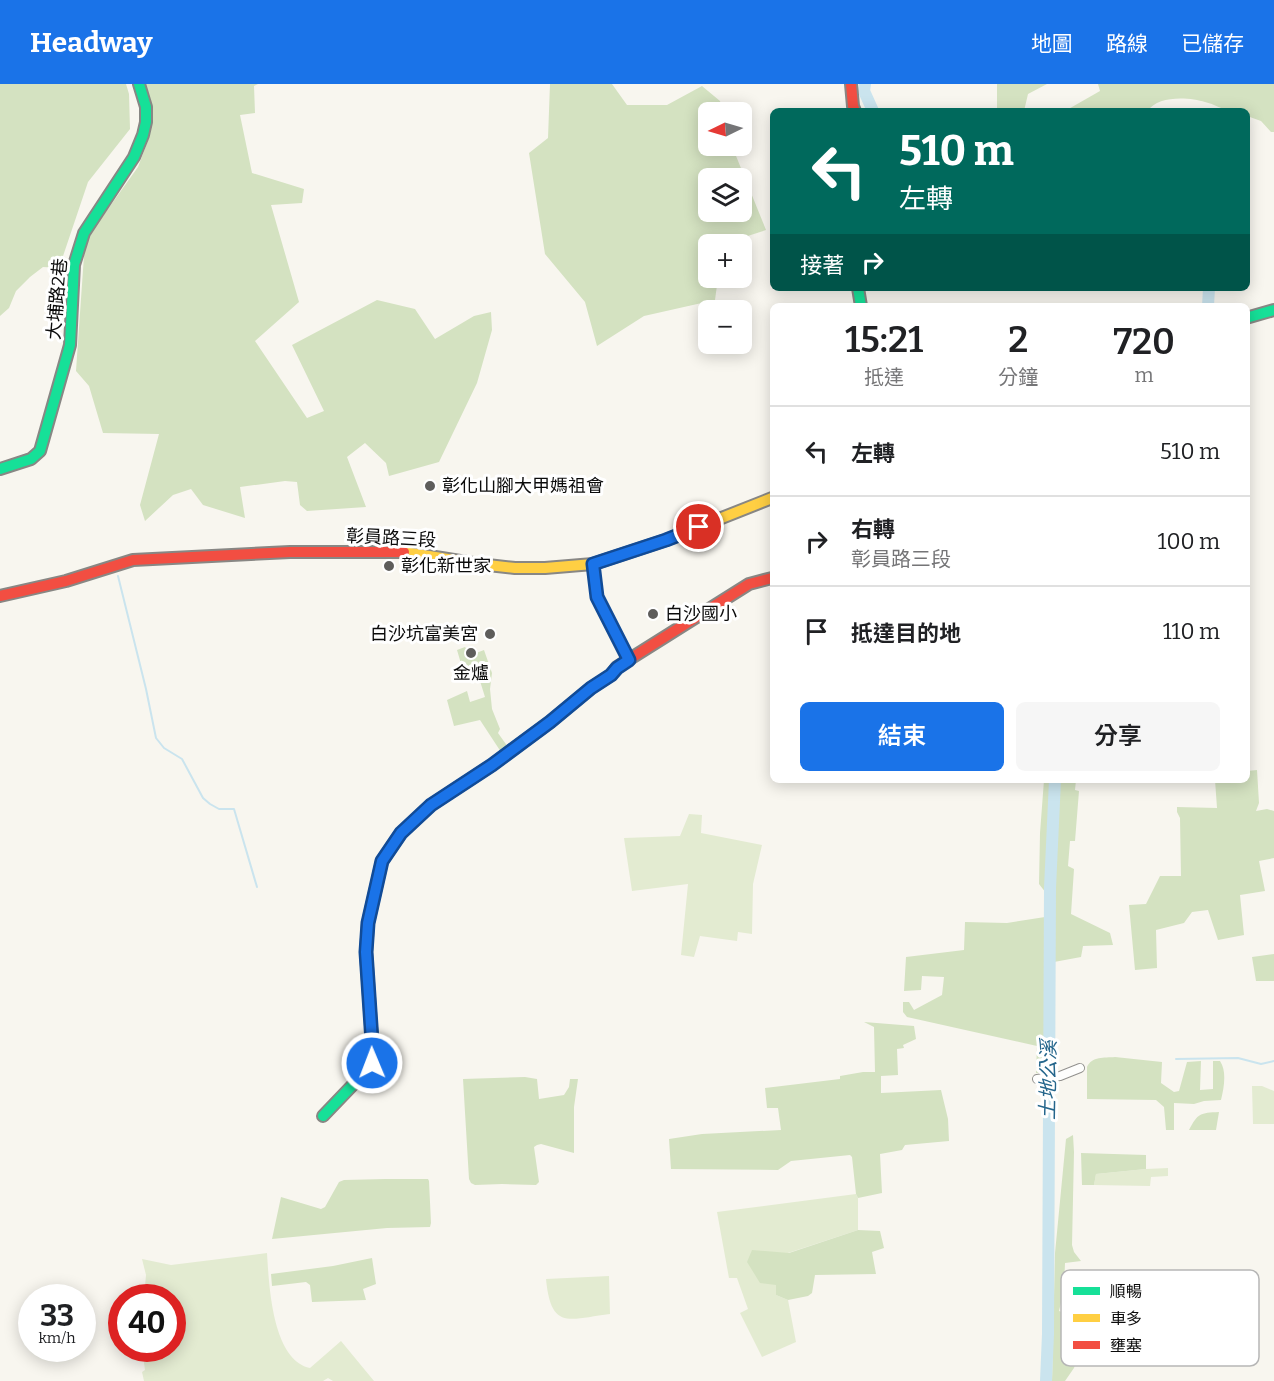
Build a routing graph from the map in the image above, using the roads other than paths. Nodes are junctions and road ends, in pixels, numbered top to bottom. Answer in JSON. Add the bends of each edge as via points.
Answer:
{"nodes":[{"id":1,"x":139,"y":84,"type":"edge"},
{"id":2,"x":851,"y":84,"type":"edge"},
{"id":3,"x":854,"y":108,"type":"edge"},
{"id":4,"x":1274,"y":310,"type":"edge"},
{"id":5,"x":1250,"y":317,"type":"edge"},
{"id":6,"x":0,"y":469,"type":"edge"},
{"id":7,"x":770,"y":499,"type":"edge"},
{"id":8,"x":593,"y":564,"type":"junction"},
{"id":9,"x":770,"y":579,"type":"edge"},
{"id":10,"x":0,"y":596,"type":"edge"},
{"id":11,"x":629,"y":660,"type":"junction"},
{"id":12,"x":1080,"y":1068,"type":"dead end"},
{"id":13,"x":1040,"y":1079,"type":"dead end"},
{"id":14,"x":323,"y":1116,"type":"dead end"}],
"edges":[{"from":1,"to":6,"type":"street","name":"大埔路2巷","via":[[146,107],[143,135],[134,157],[84,233],[79,247],[74,265],[70,345],[40,451],[31,459]]},
{"from":2,"to":3,"type":"street"},
{"from":4,"to":5,"type":"street"},
{"from":7,"to":8,"type":"street","name":"彰員路三段"},
{"from":8,"to":10,"type":"street","name":"彰員路三段","via":[[515,568],[410,552],[342,551],[133,560]]},
{"from":8,"to":11,"type":"street","via":[[597,597]]},
{"from":9,"to":11,"type":"street","via":[[749,584]]},
{"from":11,"to":14,"type":"street","via":[[492,765],[431,805],[401,833],[382,861],[368,923],[366,952],[372,1063]]},
{"from":12,"to":13,"type":"street","via":[[1060,1077]]}]}
